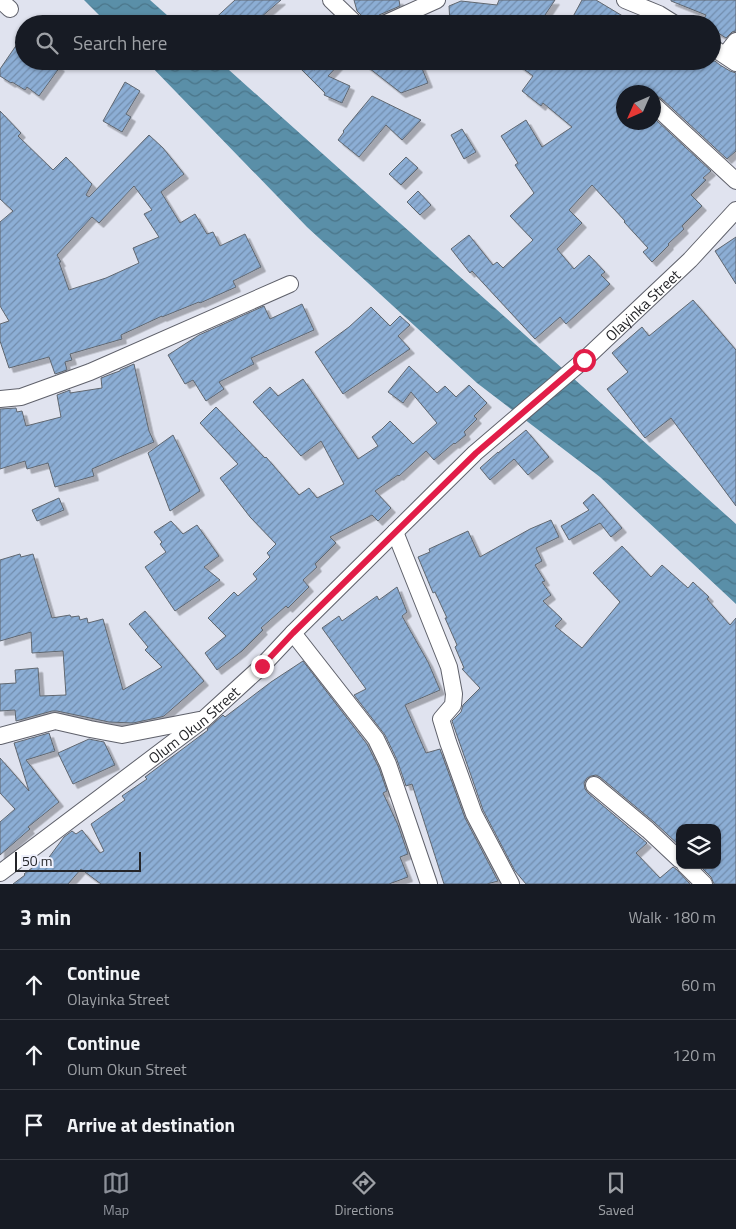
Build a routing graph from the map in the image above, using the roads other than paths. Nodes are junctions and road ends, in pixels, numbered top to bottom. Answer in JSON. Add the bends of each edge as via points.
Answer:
{"nodes":[{"id":1,"x":331,"y":0,"type":"edge"},
{"id":2,"x":437,"y":0,"type":"edge"},
{"id":3,"x":625,"y":0,"type":"edge"},
{"id":4,"x":347,"y":15,"type":"edge"},
{"id":5,"x":404,"y":15,"type":"edge"},
{"id":6,"x":661,"y":15,"type":"edge"},
{"id":7,"x":736,"y":41,"type":"edge"},
{"id":8,"x":724,"y":55,"type":"edge"},
{"id":9,"x":661,"y":111,"type":"edge"},
{"id":10,"x":736,"y":181,"type":"edge"},
{"id":11,"x":736,"y":210,"type":"edge"},
{"id":12,"x":290,"y":284,"type":"dead end"},
{"id":13,"x":0,"y":399,"type":"edge"},
{"id":14,"x":476,"y":453,"type":"joint"},
{"id":15,"x":395,"y":532,"type":"junction"},
{"id":16,"x":293,"y":633,"type":"junction"},
{"id":17,"x":204,"y":719,"type":"junction"},
{"id":18,"x":0,"y":736,"type":"edge"},
{"id":19,"x":594,"y":785,"type":"dead end"},
{"id":20,"x":676,"y":856,"type":"edge"},
{"id":21,"x":689,"y":869,"type":"edge"},
{"id":22,"x":0,"y":873,"type":"edge"},
{"id":23,"x":429,"y":884,"type":"edge"},
{"id":24,"x":510,"y":884,"type":"edge"},
{"id":25,"x":704,"y":884,"type":"edge"}],
"edges":[{"from":1,"to":4,"type":"street"},
{"from":2,"to":5,"type":"street"},
{"from":3,"to":6,"type":"street"},
{"from":7,"to":8,"type":"street"},
{"from":9,"to":10,"type":"street"},
{"from":11,"to":14,"type":"street","name":"Olayinka Street","via":[[690,260],[584,360]]},
{"from":12,"to":13,"type":"street","via":[[90,372],[21,397]]},
{"from":14,"to":15,"type":"street","name":"Olum Okun Street"},
{"from":15,"to":16,"type":"street","name":"Olum Okun Street"},
{"from":15,"to":24,"type":"street","via":[[449,667],[453,705],[441,719],[448,742],[474,814]]},
{"from":16,"to":17,"type":"street","name":"Olum Okun Street"},
{"from":16,"to":23,"type":"street","via":[[376,739],[388,764]]},
{"from":17,"to":18,"type":"street","via":[[122,735],[55,721]]},
{"from":17,"to":22,"type":"street","name":"Olum Okun Street"},
{"from":19,"to":20,"type":"street"},
{"from":21,"to":25,"type":"street"}]}
